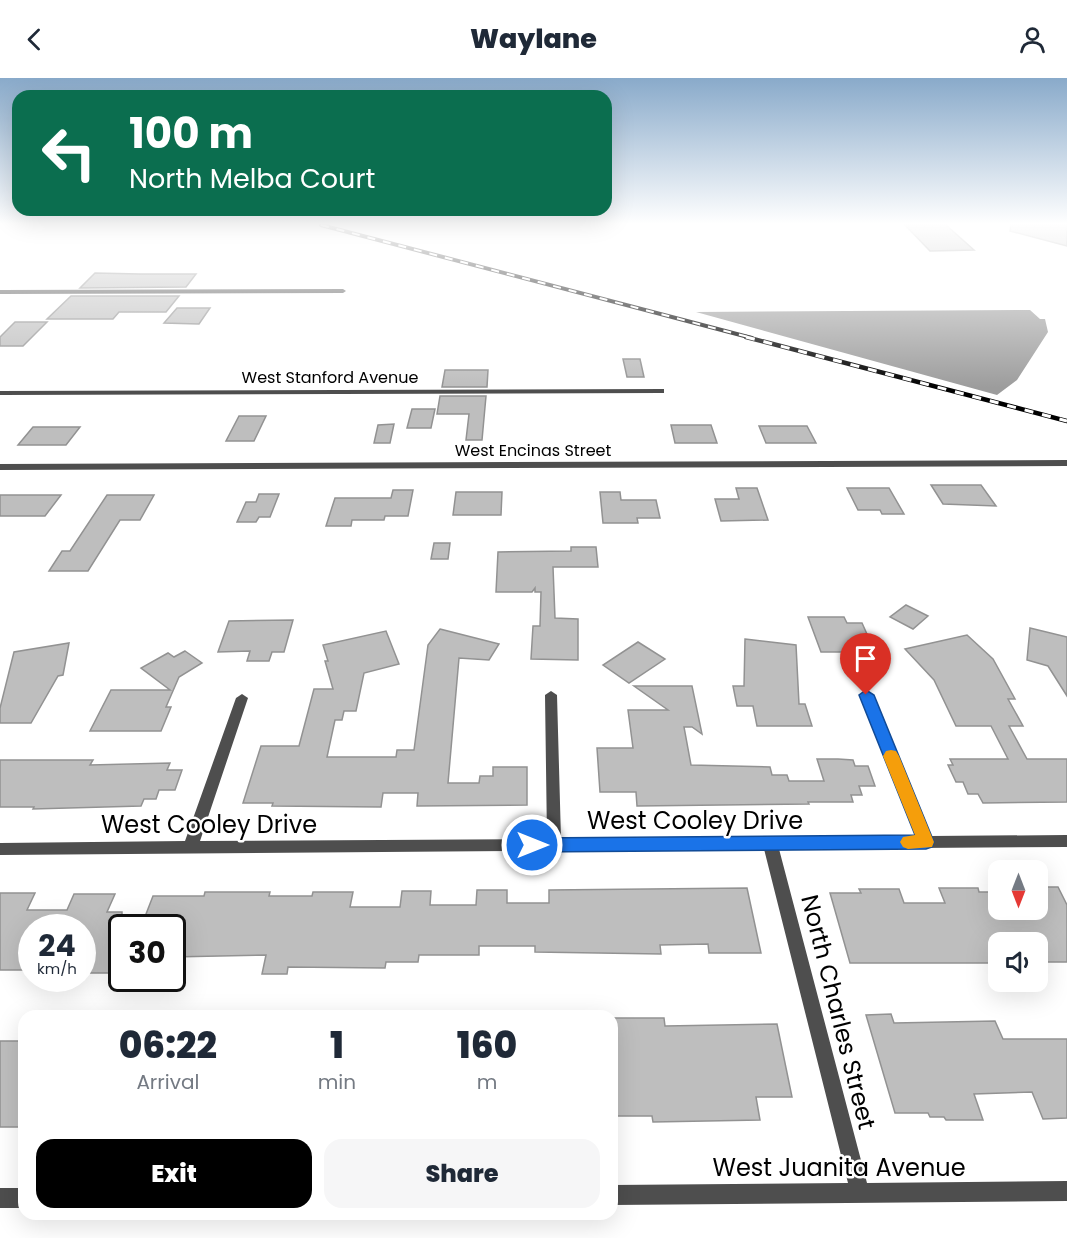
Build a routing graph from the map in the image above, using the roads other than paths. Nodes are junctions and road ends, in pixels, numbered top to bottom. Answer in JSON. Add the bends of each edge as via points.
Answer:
{"nodes":[{"id":1,"x":343,"y":291,"type":"dead end"},
{"id":2,"x":0,"y":292,"type":"edge"},
{"id":3,"x":661,"y":391,"type":"dead end"},
{"id":4,"x":0,"y":393,"type":"edge"},
{"id":5,"x":1067,"y":463,"type":"edge"},
{"id":6,"x":0,"y":467,"type":"edge"},
{"id":7,"x":551,"y":695,"type":"dead end"},
{"id":8,"x":866,"y":695,"type":"dead end"},
{"id":9,"x":242,"y":698,"type":"dead end"},
{"id":10,"x":1067,"y":841,"type":"edge"},
{"id":11,"x":926,"y":842,"type":"junction"},
{"id":12,"x":770,"y":843,"type":"junction"},
{"id":13,"x":555,"y":845,"type":"junction"},
{"id":14,"x":190,"y":848,"type":"junction"},
{"id":15,"x":0,"y":849,"type":"edge"},
{"id":16,"x":1067,"y":1191,"type":"edge"},
{"id":17,"x":860,"y":1193,"type":"junction"},
{"id":18,"x":618,"y":1195,"type":"edge"},
{"id":19,"x":0,"y":1198,"type":"edge"},
{"id":20,"x":18,"y":1198,"type":"edge"}],
"edges":[{"from":1,"to":2,"type":"street"},
{"from":3,"to":4,"type":"street","name":"West Stanford Avenue"},
{"from":5,"to":6,"type":"street","name":"West Encinas Street"},
{"from":7,"to":13,"type":"street"},
{"from":8,"to":11,"type":"street"},
{"from":9,"to":14,"type":"street"},
{"from":10,"to":11,"type":"street","name":"West Cooley Drive"},
{"from":11,"to":12,"type":"street","name":"West Cooley Drive"},
{"from":12,"to":13,"type":"street","name":"West Cooley Drive"},
{"from":12,"to":17,"type":"street","name":"North Charles Street"},
{"from":13,"to":14,"type":"street","name":"West Cooley Drive"},
{"from":14,"to":15,"type":"street","name":"West Cooley Drive"},
{"from":16,"to":17,"type":"street","name":"West Juanita Avenue"},
{"from":17,"to":18,"type":"street","name":"West Juanita Avenue"},
{"from":19,"to":20,"type":"street"}]}
